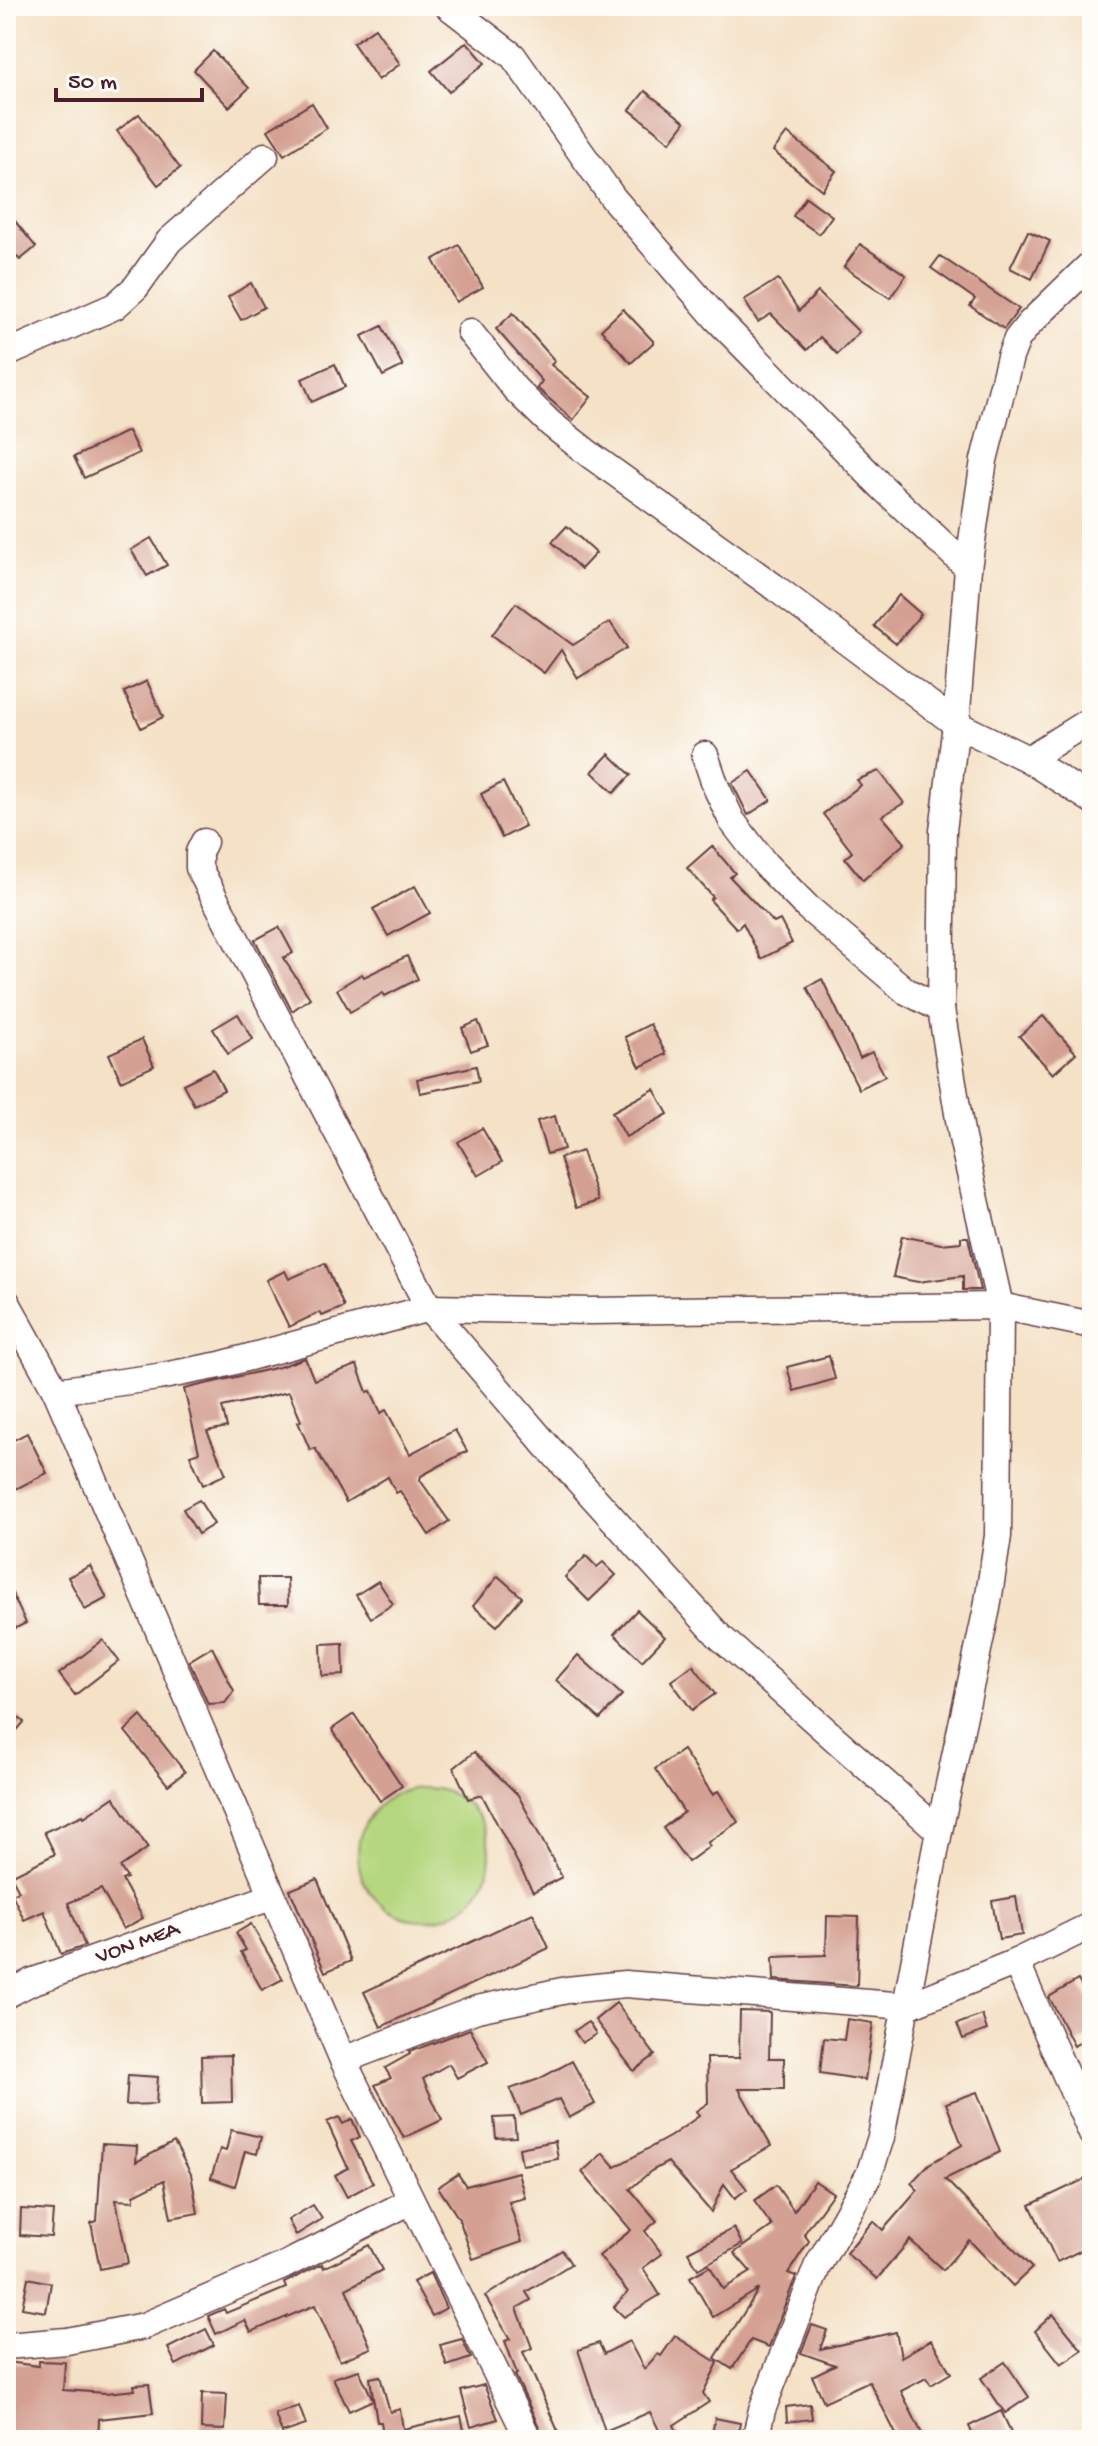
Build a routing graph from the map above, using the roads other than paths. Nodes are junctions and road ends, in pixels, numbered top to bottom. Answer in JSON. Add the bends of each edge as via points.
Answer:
{"nodes":[{"id":1,"x":448,"y":6,"type":"edge"},
{"id":2,"x":265,"y":156,"type":"dead end"},
{"id":3,"x":1092,"y":263,"type":"edge"},
{"id":4,"x":470,"y":332,"type":"dead end"},
{"id":5,"x":6,"y":354,"type":"edge"},
{"id":6,"x":968,"y":568,"type":"junction"},
{"id":7,"x":1092,"y":719,"type":"edge"},
{"id":8,"x":956,"y":724,"type":"junction"},
{"id":9,"x":705,"y":755,"type":"dead end"},
{"id":10,"x":1028,"y":759,"type":"junction"},
{"id":11,"x":1092,"y":800,"type":"edge"},
{"id":12,"x":204,"y":842,"type":"dead end"},
{"id":13,"x":941,"y":1009,"type":"junction"},
{"id":14,"x":6,"y":1301,"type":"edge"},
{"id":15,"x":1000,"y":1306,"type":"junction"},
{"id":16,"x":429,"y":1308,"type":"junction"},
{"id":17,"x":1092,"y":1325,"type":"edge"},
{"id":18,"x":56,"y":1391,"type":"junction"},
{"id":19,"x":939,"y":1831,"type":"junction"},
{"id":20,"x":271,"y":1897,"type":"junction"},
{"id":21,"x":1092,"y":1925,"type":"edge"},
{"id":22,"x":1016,"y":1962,"type":"junction"},
{"id":23,"x":6,"y":1995,"type":"edge"},
{"id":24,"x":907,"y":2006,"type":"junction"},
{"id":25,"x":343,"y":2060,"type":"junction"},
{"id":26,"x":1092,"y":2134,"type":"edge"},
{"id":27,"x":411,"y":2201,"type":"junction"},
{"id":28,"x":6,"y":2346,"type":"edge"},
{"id":29,"x":529,"y":2440,"type":"edge"},
{"id":30,"x":755,"y":2440,"type":"edge"}],
"edges":[{"from":1,"to":6,"type":"street","via":[[513,56],[613,198],[717,319]]},
{"from":2,"to":5,"type":"street","via":[[169,241],[127,297]]},
{"from":3,"to":6,"type":"street","via":[[1017,339],[984,460]]},
{"from":4,"to":8,"type":"street","via":[[515,389],[572,441]]},
{"from":6,"to":8,"type":"street"},
{"from":7,"to":10,"type":"street"},
{"from":8,"to":10,"type":"street"},
{"from":8,"to":13,"type":"street","via":[[943,831]]},
{"from":9,"to":13,"type":"street","via":[[732,821],[765,864],[906,991]]},
{"from":10,"to":11,"type":"street"},
{"from":12,"to":16,"type":"street","via":[[199,868]]},
{"from":13,"to":15,"type":"street","via":[[962,1138]]},
{"from":14,"to":18,"type":"street"},
{"from":15,"to":16,"type":"street"},
{"from":15,"to":17,"type":"street"},
{"from":15,"to":19,"type":"street","via":[[998,1536]]},
{"from":16,"to":18,"type":"street","via":[[220,1365]]},
{"from":16,"to":19,"type":"street","via":[[719,1636]]},
{"from":18,"to":20,"type":"street"},
{"from":19,"to":24,"type":"street"},
{"from":20,"to":23,"type":"street","name":"VON MEA"},
{"from":20,"to":25,"type":"street"},
{"from":21,"to":22,"type":"street"},
{"from":22,"to":24,"type":"street"},
{"from":22,"to":26,"type":"street"},
{"from":24,"to":25,"type":"street","via":[[625,1984],[477,2009]]},
{"from":24,"to":30,"type":"street","via":[[869,2175],[817,2267]]},
{"from":25,"to":27,"type":"street"},
{"from":27,"to":28,"type":"street","via":[[283,2266],[144,2326]]},
{"from":27,"to":29,"type":"street"}]}
